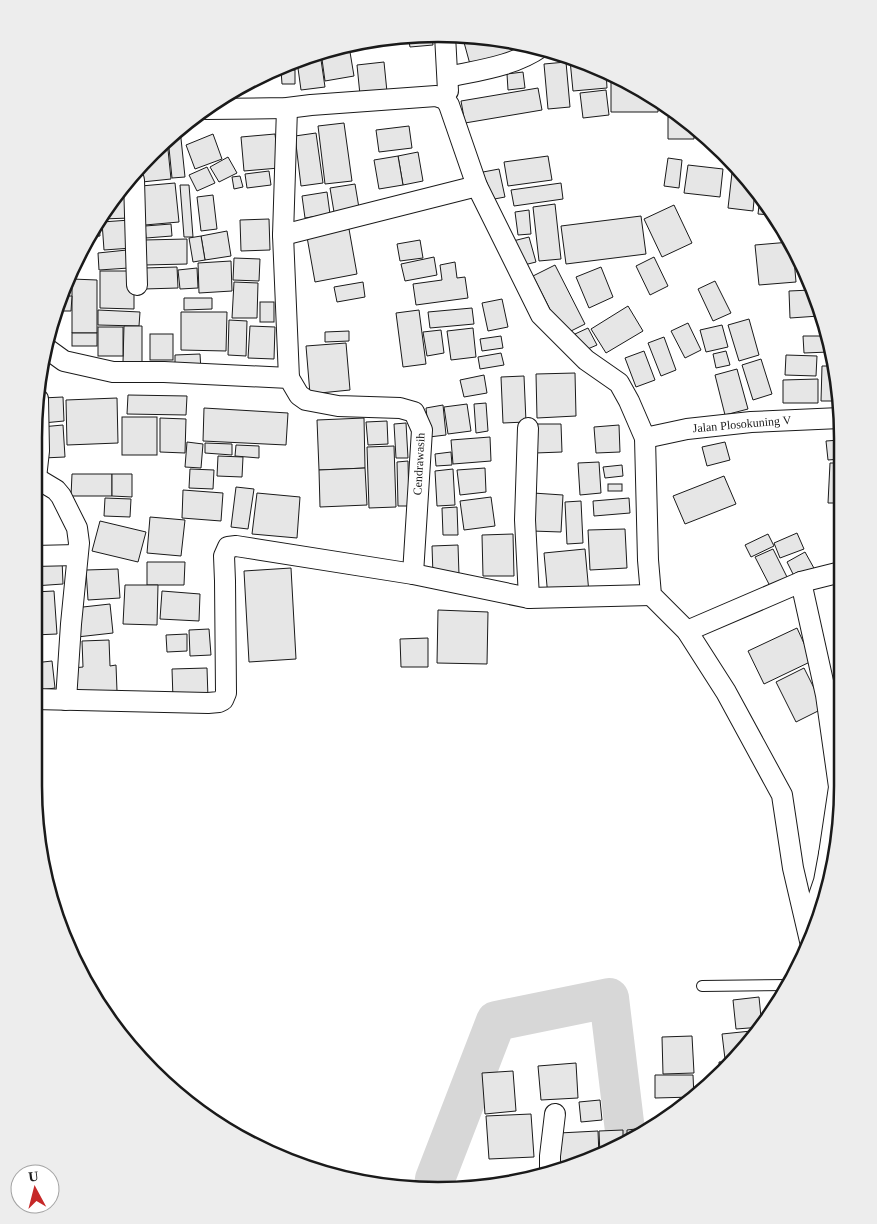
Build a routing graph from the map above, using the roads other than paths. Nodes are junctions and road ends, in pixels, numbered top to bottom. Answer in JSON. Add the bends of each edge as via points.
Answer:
{"nodes":[{"id":1,"x":446,"y":42,"type":"edge"},
{"id":2,"x":532,"y":54,"type":"edge"},
{"id":3,"x":448,"y":77,"type":"junction"},
{"id":4,"x":449,"y":105,"type":"junction"},
{"id":5,"x":287,"y":108,"type":"junction"},
{"id":6,"x":218,"y":109,"type":"edge"},
{"id":7,"x":134,"y":185,"type":"edge"},
{"id":8,"x":477,"y":186,"type":"junction"},
{"id":9,"x":283,"y":235,"type":"junction"},
{"id":10,"x":137,"y":285,"type":"dead end"},
{"id":11,"x":52,"y":352,"type":"edge"},
{"id":12,"x":289,"y":378,"type":"junction"},
{"id":13,"x":834,"y":418,"type":"edge"},
{"id":14,"x":528,"y":428,"type":"dead end"},
{"id":15,"x":645,"y":438,"type":"junction"},
{"id":16,"x":42,"y":482,"type":"edge"},
{"id":17,"x":77,"y":555,"type":"junction"},
{"id":18,"x":42,"y":556,"type":"edge"},
{"id":19,"x":413,"y":574,"type":"junction"},
{"id":20,"x":834,"y":574,"type":"edge"},
{"id":21,"x":801,"y":582,"type":"junction"},
{"id":22,"x":651,"y":595,"type":"junction"},
{"id":23,"x":529,"y":598,"type":"junction"},
{"id":24,"x":687,"y":631,"type":"junction"},
{"id":25,"x":834,"y":694,"type":"edge"},
{"id":26,"x":42,"y":699,"type":"edge"},
{"id":27,"x":66,"y":700,"type":"junction"},
{"id":28,"x":807,"y":928,"type":"edge"},
{"id":29,"x":780,"y":985,"type":"edge"},
{"id":30,"x":702,"y":986,"type":"dead end"},
{"id":31,"x":555,"y":1114,"type":"dead end"},
{"id":32,"x":550,"y":1165,"type":"edge"}],
"edges":[{"from":1,"to":3,"type":"street"},
{"from":2,"to":3,"type":"street","via":[[505,65]]},
{"from":3,"to":4,"type":"street"},
{"from":4,"to":5,"type":"street","via":[[445,99],[436,96]]},
{"from":4,"to":8,"type":"street"},
{"from":5,"to":6,"type":"street"},
{"from":5,"to":9,"type":"street"},
{"from":7,"to":10,"type":"street"},
{"from":8,"to":9,"type":"street"},
{"from":8,"to":15,"type":"street","via":[[541,315],[586,360],[619,383]]},
{"from":9,"to":12,"type":"street"},
{"from":11,"to":12,"type":"street","via":[[64,361],[113,372]]},
{"from":12,"to":19,"type":"street","name":"Cendrawasih","via":[[306,400],[414,412],[422,430]]},
{"from":13,"to":15,"type":"street","name":"Jalan Plosokuning V","via":[[733,424]]},
{"from":14,"to":23,"type":"street","via":[[525,520]]},
{"from":15,"to":22,"type":"street"},
{"from":16,"to":17,"type":"street","via":[[62,496],[77,528]]},
{"from":17,"to":18,"type":"street"},
{"from":17,"to":27,"type":"street"},
{"from":19,"to":23,"type":"street"},
{"from":19,"to":27,"type":"street","via":[[228,547],[224,556],[226,693],[223,700],[208,703]]},
{"from":20,"to":21,"type":"street"},
{"from":21,"to":24,"type":"street"},
{"from":21,"to":25,"type":"street"},
{"from":22,"to":23,"type":"street"},
{"from":22,"to":24,"type":"street"},
{"from":24,"to":28,"type":"street","via":[[726,692],[782,795],[793,868]]},
{"from":26,"to":27,"type":"street"},
{"from":29,"to":30,"type":"lane"},
{"from":31,"to":32,"type":"street"}]}
